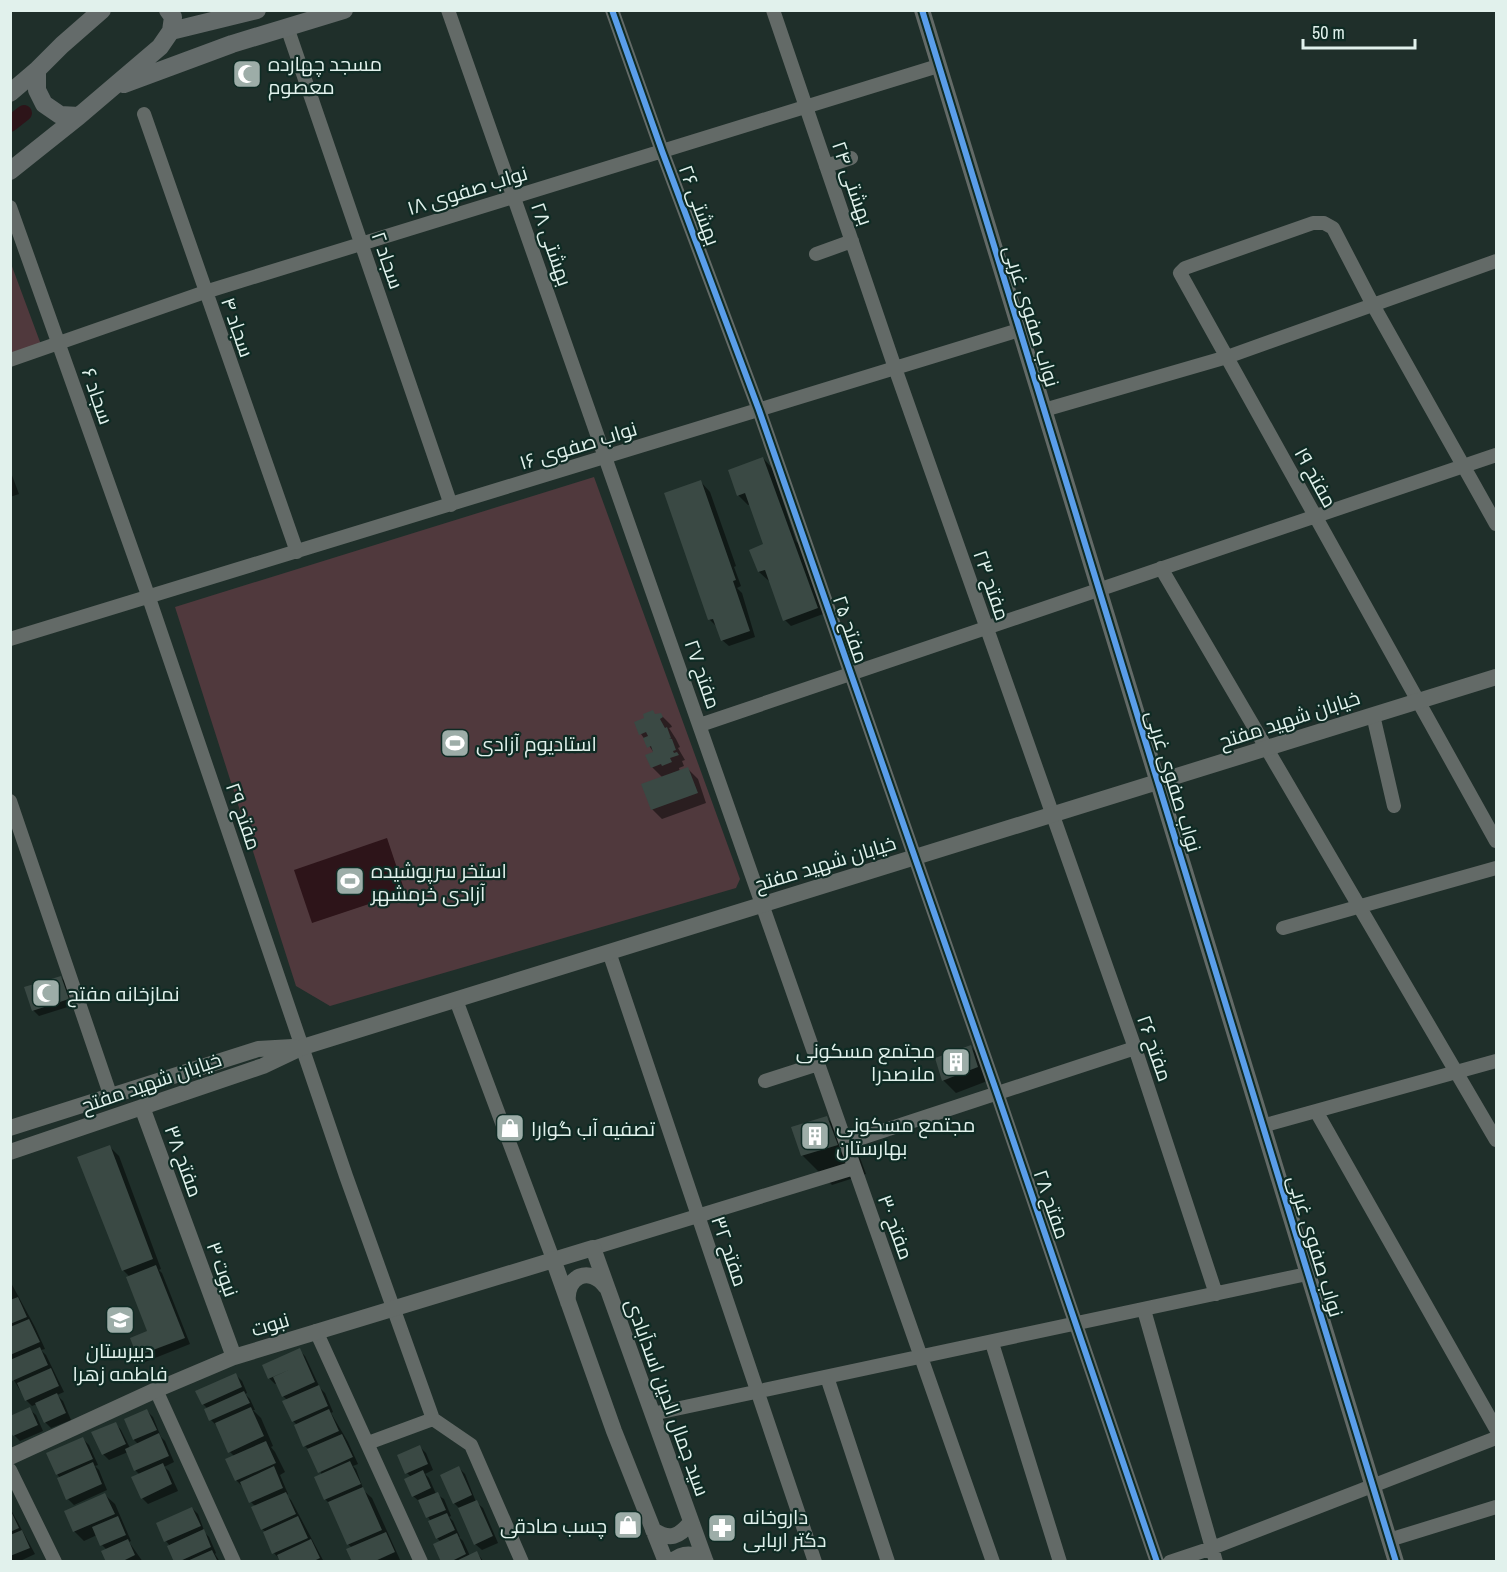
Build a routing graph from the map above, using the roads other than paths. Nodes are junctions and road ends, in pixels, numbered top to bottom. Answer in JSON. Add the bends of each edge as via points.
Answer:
{"nodes":[{"id":1,"x":102,"y":10,"type":"edge"},
{"id":2,"x":257,"y":10,"type":"edge"},
{"id":3,"x":344,"y":10,"type":"edge"},
{"id":4,"x":448,"y":10,"type":"edge"},
{"id":5,"x":612,"y":10,"type":"edge"},
{"id":6,"x":773,"y":10,"type":"edge"},
{"id":7,"x":921,"y":10,"type":"edge"},
{"id":8,"x":173,"y":17,"type":"edge"},
{"id":9,"x":287,"y":27,"type":"junction"},
{"id":10,"x":938,"y":66,"type":"junction"},
{"id":11,"x":37,"y":70,"type":"junction"},
{"id":12,"x":114,"y":88,"type":"junction"},
{"id":13,"x":10,"y":93,"type":"edge"},
{"id":14,"x":806,"y":106,"type":"junction"},
{"id":15,"x":144,"y":114,"type":"dead end"},
{"id":16,"x":79,"y":116,"type":"junction"},
{"id":17,"x":662,"y":151,"type":"junction"},
{"id":18,"x":851,"y":158,"type":"dead end"},
{"id":19,"x":826,"y":166,"type":"junction"},
{"id":20,"x":10,"y":171,"type":"edge"},
{"id":21,"x":515,"y":196,"type":"junction"},
{"id":22,"x":10,"y":207,"type":"edge"},
{"id":23,"x":852,"y":241,"type":"junction"},
{"id":24,"x":361,"y":243,"type":"junction"},
{"id":25,"x":816,"y":254,"type":"dead end"},
{"id":26,"x":1497,"y":261,"type":"edge"},
{"id":27,"x":205,"y":292,"type":"junction"},
{"id":28,"x":1373,"y":305,"type":"junction"},
{"id":29,"x":1019,"y":330,"type":"junction"},
{"id":30,"x":58,"y":342,"type":"junction"},
{"id":31,"x":1227,"y":357,"type":"junction"},
{"id":32,"x":10,"y":360,"type":"edge"},
{"id":33,"x":895,"y":368,"type":"junction"},
{"id":34,"x":759,"y":410,"type":"junction"},
{"id":35,"x":1044,"y":410,"type":"junction"},
{"id":36,"x":1497,"y":455,"type":"edge"},
{"id":37,"x":607,"y":457,"type":"junction"},
{"id":38,"x":1464,"y":466,"type":"junction"},
{"id":39,"x":451,"y":505,"type":"junction"},
{"id":40,"x":1316,"y":516,"type":"junction"},
{"id":41,"x":1497,"y":524,"type":"edge"},
{"id":42,"x":297,"y":552,"type":"junction"},
{"id":43,"x":1161,"y":568,"type":"junction"},
{"id":44,"x":1098,"y":589,"type":"junction"},
{"id":45,"x":148,"y":598,"type":"junction"},
{"id":46,"x":987,"y":627,"type":"junction"},
{"id":47,"x":10,"y":639,"type":"edge"},
{"id":48,"x":849,"y":674,"type":"junction"},
{"id":49,"x":1497,"y":677,"type":"edge"},
{"id":50,"x":1418,"y":700,"type":"junction"},
{"id":51,"x":1373,"y":715,"type":"junction"},
{"id":52,"x":700,"y":725,"type":"junction"},
{"id":53,"x":1267,"y":748,"type":"junction"},
{"id":54,"x":1157,"y":782,"type":"junction"},
{"id":55,"x":10,"y":801,"type":"edge"},
{"id":56,"x":1394,"y":806,"type":"dead end"},
{"id":57,"x":1053,"y":815,"type":"junction"},
{"id":58,"x":1497,"y":841,"type":"edge"},
{"id":59,"x":914,"y":858,"type":"junction"},
{"id":60,"x":1497,"y":868,"type":"edge"},
{"id":61,"x":762,"y":905,"type":"junction"},
{"id":62,"x":1360,"y":907,"type":"junction"},
{"id":63,"x":1283,"y":928,"type":"dead end"},
{"id":64,"x":609,"y":952,"type":"junction"},
{"id":65,"x":456,"y":1000,"type":"junction"},
{"id":66,"x":303,"y":1047,"type":"junction"},
{"id":67,"x":1135,"y":1048,"type":"junction"},
{"id":68,"x":1497,"y":1061,"type":"edge"},
{"id":69,"x":818,"y":1064,"type":"junction"},
{"id":70,"x":1457,"y":1072,"type":"junction"},
{"id":71,"x":765,"y":1081,"type":"dead end"},
{"id":72,"x":997,"y":1093,"type":"junction"},
{"id":73,"x":111,"y":1097,"type":"junction"},
{"id":74,"x":142,"y":1107,"type":"junction"},
{"id":75,"x":1316,"y":1111,"type":"junction"},
{"id":76,"x":1262,"y":1126,"type":"junction"},
{"id":77,"x":10,"y":1128,"type":"edge"},
{"id":78,"x":1497,"y":1140,"type":"edge"},
{"id":79,"x":846,"y":1143,"type":"junction"},
{"id":80,"x":10,"y":1152,"type":"edge"},
{"id":81,"x":854,"y":1168,"type":"junction"},
{"id":82,"x":698,"y":1216,"type":"junction"},
{"id":83,"x":186,"y":1230,"type":"joint"},
{"id":84,"x":592,"y":1248,"type":"junction"},
{"id":85,"x":553,"y":1260,"type":"junction"},
{"id":86,"x":1307,"y":1274,"type":"junction"},
{"id":87,"x":607,"y":1287,"type":"junction"},
{"id":88,"x":1216,"y":1294,"type":"junction"},
{"id":89,"x":568,"y":1303,"type":"junction"},
{"id":90,"x":395,"y":1309,"type":"junction"},
{"id":91,"x":1144,"y":1310,"type":"junction"},
{"id":92,"x":1075,"y":1325,"type":"junction"},
{"id":93,"x":316,"y":1331,"type":"junction"},
{"id":94,"x":992,"y":1343,"type":"junction"},
{"id":95,"x":234,"y":1357,"type":"junction"},
{"id":96,"x":922,"y":1357,"type":"junction"},
{"id":97,"x":826,"y":1377,"type":"junction"},
{"id":98,"x":156,"y":1390,"type":"junction"},
{"id":99,"x":758,"y":1392,"type":"junction"},
{"id":100,"x":652,"y":1414,"type":"junction"},
{"id":101,"x":433,"y":1419,"type":"junction"},
{"id":102,"x":1497,"y":1429,"type":"edge"},
{"id":103,"x":1497,"y":1438,"type":"edge"},
{"id":104,"x":368,"y":1443,"type":"junction"},
{"id":105,"x":10,"y":1457,"type":"edge"},
{"id":106,"x":10,"y":1470,"type":"edge"},
{"id":107,"x":1371,"y":1485,"type":"junction"},
{"id":108,"x":1497,"y":1507,"type":"edge"},
{"id":109,"x":691,"y":1522,"type":"junction"},
{"id":110,"x":653,"y":1530,"type":"junction"},
{"id":111,"x":1389,"y":1540,"type":"junction"},
{"id":112,"x":1214,"y":1555,"type":"edge"},
{"id":113,"x":706,"y":1561,"type":"edge"},
{"id":114,"x":55,"y":1562,"type":"edge"},
{"id":115,"x":234,"y":1562,"type":"edge"},
{"id":116,"x":421,"y":1562,"type":"edge"},
{"id":117,"x":522,"y":1562,"type":"edge"},
{"id":118,"x":666,"y":1562,"type":"edge"},
{"id":119,"x":671,"y":1562,"type":"edge"},
{"id":120,"x":815,"y":1562,"type":"edge"},
{"id":121,"x":888,"y":1562,"type":"edge"},
{"id":122,"x":993,"y":1562,"type":"edge"},
{"id":123,"x":1060,"y":1562,"type":"edge"},
{"id":124,"x":1157,"y":1562,"type":"edge"},
{"id":125,"x":1170,"y":1562,"type":"edge"},
{"id":126,"x":1396,"y":1562,"type":"edge"}],
"edges":[{"from":1,"to":11,"type":"main road"},
{"from":2,"to":8,"type":"main road"},
{"from":3,"to":9,"type":"main road"},
{"from":4,"to":21,"type":"street","name":"بهشتی ۲۸"},
{"from":5,"to":17,"type":"street","name":"بهشتی ۲۶"},
{"from":6,"to":14,"type":"street","name":"بهشتی ۲۴"},
{"from":7,"to":10,"type":"street","name":"نواب صفوی غربی"},
{"from":8,"to":12,"type":"main road","via":[[160,47]]},
{"from":9,"to":12,"type":"main road"},
{"from":9,"to":24,"type":"street","name":"سجاد ۲"},
{"from":10,"to":14,"type":"street","name":"نواب صفوی ۱۸"},
{"from":10,"to":29,"type":"street","name":"نواب صفوی غربی"},
{"from":11,"to":13,"type":"main road"},
{"from":11,"to":16,"type":"main road","via":[[37,90],[44,104],[60,115]]},
{"from":12,"to":16,"type":"main road"},
{"from":14,"to":17,"type":"street","name":"نواب صفوی ۱۸"},
{"from":14,"to":19,"type":"street","name":"بهشتی ۲۴"},
{"from":15,"to":27,"type":"street","name":"سجاد ۴"},
{"from":16,"to":20,"type":"main road"},
{"from":17,"to":21,"type":"street","name":"نواب صفوی ۱۸"},
{"from":17,"to":34,"type":"street","name":"بهشتی ۲۶"},
{"from":18,"to":19,"type":"street"},
{"from":19,"to":23,"type":"street","name":"بهشتی ۲۴"},
{"from":21,"to":24,"type":"street","name":"نواب صفوی ۱۸"},
{"from":21,"to":37,"type":"street","name":"بهشتی ۲۸"},
{"from":22,"to":30,"type":"street","name":"سجاد ۶"},
{"from":23,"to":25,"type":"street"},
{"from":23,"to":33,"type":"street","name":"بهشتی ۲۴"},
{"from":24,"to":27,"type":"street","name":"نواب صفوی ۱۸"},
{"from":24,"to":39,"type":"street","name":"سجاد ۲"},
{"from":26,"to":28,"type":"street"},
{"from":27,"to":30,"type":"street","name":"نواب صفوی ۱۸"},
{"from":27,"to":42,"type":"street","name":"سجاد ۴"},
{"from":28,"to":31,"type":"street"},
{"from":28,"to":31,"type":"street","name":"مفتح ۱۹","via":[[1333,228],[1324,223],[1313,223],[1185,268],[1180,273]]},
{"from":28,"to":38,"type":"street"},
{"from":29,"to":33,"type":"street","name":"نواب صفوی ۱۶"},
{"from":29,"to":35,"type":"street","name":"نواب صفوی غربی"},
{"from":30,"to":32,"type":"street","name":"نواب صفوی ۱۸"},
{"from":30,"to":45,"type":"street","name":"سجاد ۶"},
{"from":31,"to":35,"type":"street"},
{"from":31,"to":40,"type":"street","name":"مفتح ۱۹"},
{"from":33,"to":34,"type":"street","name":"نواب صفوی ۱۶"},
{"from":33,"to":46,"type":"street","name":"مفتح ۲۳"},
{"from":34,"to":37,"type":"street","name":"نواب صفوی ۱۶"},
{"from":34,"to":48,"type":"street","name":"مفتح ۲۵"},
{"from":35,"to":44,"type":"street","name":"نواب صفوی غربی"},
{"from":36,"to":38,"type":"street"},
{"from":37,"to":39,"type":"street","name":"نواب صفوی ۱۶"},
{"from":37,"to":52,"type":"street","name":"مفتح ۲۷"},
{"from":38,"to":40,"type":"street"},
{"from":38,"to":41,"type":"street"},
{"from":39,"to":42,"type":"street","name":"نواب صفوی ۱۶"},
{"from":40,"to":43,"type":"street"},
{"from":40,"to":50,"type":"street","name":"مفتح ۱۹"},
{"from":42,"to":45,"type":"street","name":"نواب صفوی ۱۶"},
{"from":43,"to":44,"type":"street"},
{"from":43,"to":53,"type":"street"},
{"from":44,"to":46,"type":"street"},
{"from":44,"to":54,"type":"street","name":"نواب صفوی غربی"},
{"from":45,"to":47,"type":"street","name":"نواب صفوی ۱۶"},
{"from":45,"to":66,"type":"street","name":"مفتح ۲۹"},
{"from":46,"to":48,"type":"street"},
{"from":46,"to":57,"type":"street","name":"مفتح ۲۳"},
{"from":48,"to":52,"type":"street"},
{"from":48,"to":59,"type":"street","name":"مفتح ۲۵"},
{"from":49,"to":50,"type":"street","name":"خیابان شهید مفتح"},
{"from":50,"to":51,"type":"street","name":"خیابان شهید مفتح"},
{"from":50,"to":58,"type":"street","name":"مفتح ۱۹"},
{"from":51,"to":53,"type":"street","name":"خیابان شهید مفتح"},
{"from":51,"to":56,"type":"street"},
{"from":52,"to":61,"type":"street","name":"مفتح ۲۷"},
{"from":53,"to":54,"type":"street","name":"خیابان شهید مفتح"},
{"from":53,"to":62,"type":"street"},
{"from":54,"to":57,"type":"street","name":"خیابان شهید مفتح"},
{"from":54,"to":76,"type":"street","name":"نواب صفوی غربی"},
{"from":55,"to":73,"type":"street"},
{"from":57,"to":59,"type":"street","name":"خیابان شهید مفتح"},
{"from":57,"to":67,"type":"street","name":"مفتح ۲۶"},
{"from":59,"to":61,"type":"street","name":"خیابان شهید مفتح"},
{"from":59,"to":72,"type":"street","name":"مفتح ۲۸"},
{"from":60,"to":62,"type":"street"},
{"from":61,"to":64,"type":"street","name":"خیابان شهید مفتح"},
{"from":61,"to":69,"type":"street","name":"مفتح ۳۰"},
{"from":62,"to":63,"type":"street"},
{"from":62,"to":70,"type":"street"},
{"from":64,"to":65,"type":"street","name":"خیابان شهید مفتح"},
{"from":64,"to":82,"type":"street","name":"مفتح ۳۲"},
{"from":65,"to":66,"type":"street","name":"خیابان شهید مفتح"},
{"from":65,"to":85,"type":"street"},
{"from":66,"to":73,"type":"street","name":"خیابان شهید مفتح","via":[[258,1049]]},
{"from":66,"to":74,"type":"street","name":"خیابان شهید مفتح","via":[[263,1066]]},
{"from":66,"to":90,"type":"street","name":"مفتح ۲۹"},
{"from":67,"to":72,"type":"street"},
{"from":67,"to":88,"type":"street","name":"مفتح ۲۶"},
{"from":68,"to":70,"type":"street"},
{"from":69,"to":71,"type":"street"},
{"from":69,"to":79,"type":"street","name":"مفتح ۳۰"},
{"from":70,"to":75,"type":"street"},
{"from":70,"to":78,"type":"street"},
{"from":72,"to":79,"type":"street"},
{"from":72,"to":92,"type":"street","name":"مفتح ۲۸"},
{"from":73,"to":77,"type":"street","name":"خیابان شهید مفتح"},
{"from":74,"to":80,"type":"street","name":"خیابان شهید مفتح"},
{"from":74,"to":83,"type":"street","name":"مفتح ۳۸"},
{"from":75,"to":76,"type":"street"},
{"from":75,"to":102,"type":"street"},
{"from":76,"to":86,"type":"street","name":"نواب صفوی غربی"},
{"from":79,"to":81,"type":"street","name":"مفتح ۳۰"},
{"from":81,"to":82,"type":"street"},
{"from":81,"to":96,"type":"street","name":"مفتح ۳۰"},
{"from":82,"to":84,"type":"street"},
{"from":82,"to":99,"type":"street","name":"مفتح ۳۲"},
{"from":83,"to":95,"type":"street","name":"نبوت ۳"},
{"from":84,"to":85,"type":"street","name":"نبوت"},
{"from":84,"to":87,"type":"street","name":"سید جمال الدین اسدآبادی"},
{"from":85,"to":89,"type":"street"},
{"from":85,"to":90,"type":"street","name":"نبوت"},
{"from":86,"to":88,"type":"street"},
{"from":86,"to":107,"type":"street","name":"نواب صفوی غربی"},
{"from":87,"to":89,"type":"street","via":[[592,1275],[580,1276],[571,1284]]},
{"from":87,"to":100,"type":"street","name":"سید جمال الدین اسدآبادی"},
{"from":88,"to":91,"type":"street"},
{"from":89,"to":110,"type":"street"},
{"from":90,"to":93,"type":"street","name":"نبوت"},
{"from":90,"to":101,"type":"street","name":"مفتح ۲۹"},
{"from":91,"to":92,"type":"street"},
{"from":91,"to":112,"type":"street"},
{"from":92,"to":94,"type":"street"},
{"from":92,"to":124,"type":"street","name":"مفتح ۲۸"},
{"from":93,"to":95,"type":"street","name":"نبوت"},
{"from":93,"to":104,"type":"street"},
{"from":94,"to":96,"type":"street"},
{"from":94,"to":123,"type":"street"},
{"from":95,"to":98,"type":"street","name":"نبوت"},
{"from":96,"to":97,"type":"street"},
{"from":96,"to":122,"type":"street","name":"مفتح ۳۰"},
{"from":97,"to":99,"type":"street"},
{"from":97,"to":121,"type":"street"},
{"from":98,"to":105,"type":"street","name":"نبوت"},
{"from":98,"to":115,"type":"street"},
{"from":99,"to":100,"type":"street"},
{"from":99,"to":120,"type":"street","name":"مفتح ۳۲"},
{"from":100,"to":109,"type":"street","name":"سید جمال الدین اسدآبادی"},
{"from":101,"to":104,"type":"street"},
{"from":101,"to":117,"type":"street","via":[[471,1445]]},
{"from":103,"to":107,"type":"street"},
{"from":104,"to":116,"type":"street"},
{"from":106,"to":114,"type":"street"},
{"from":107,"to":111,"type":"street","name":"نواب صفوی غربی"},
{"from":107,"to":112,"type":"street"},
{"from":108,"to":111,"type":"street"},
{"from":109,"to":110,"type":"street","via":[[674,1536],[664,1537]]},
{"from":109,"to":113,"type":"street","name":"سید جمال الدین اسدآبادی"},
{"from":110,"to":118,"type":"street"},
{"from":111,"to":126,"type":"street","name":"نواب صفوی غربی"},
{"from":112,"to":125,"type":"street"},
{"from":113,"to":119,"type":"street","via":[[685,1554]]}]}
